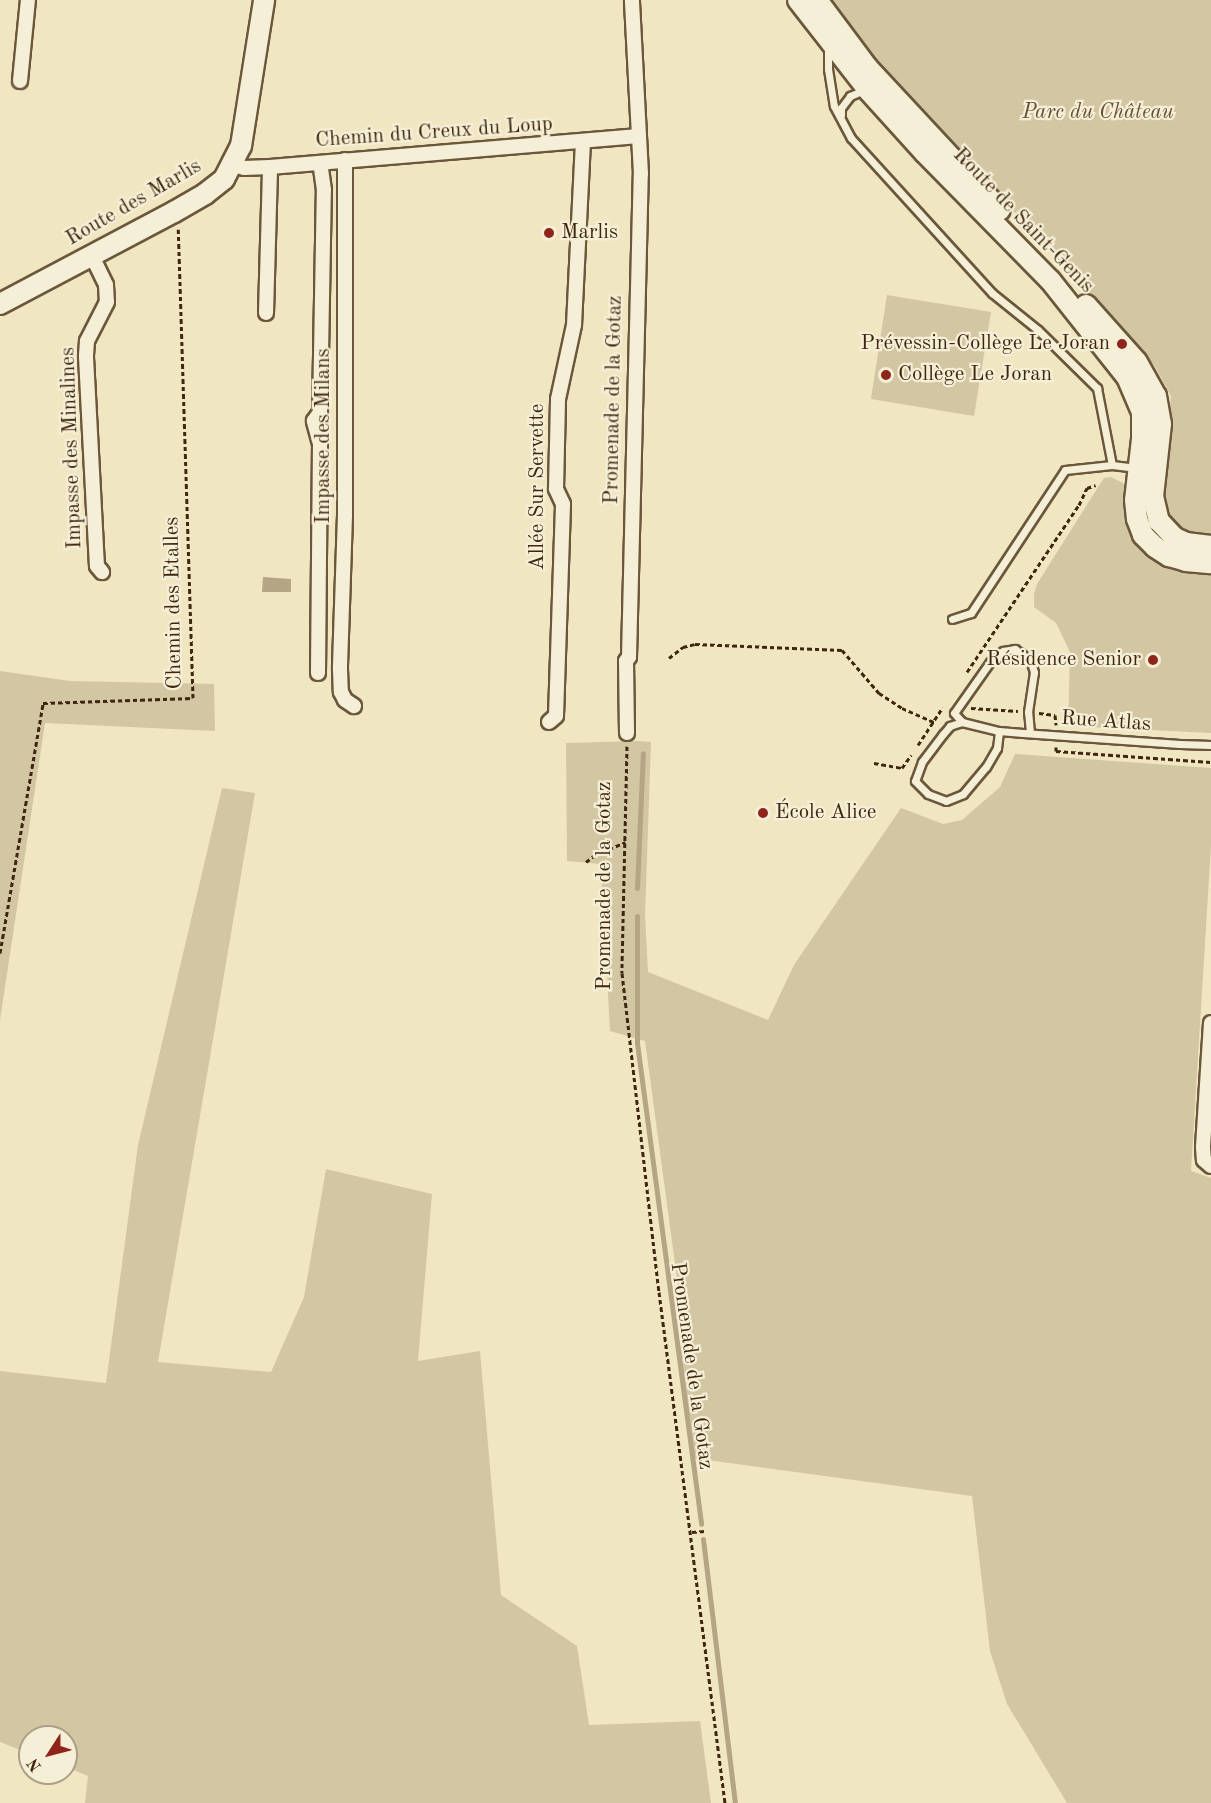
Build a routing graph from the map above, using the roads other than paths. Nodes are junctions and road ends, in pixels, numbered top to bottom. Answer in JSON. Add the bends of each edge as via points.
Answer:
{"nodes":[{"id":1,"x":28,"y":0,"type":"edge"},
{"id":2,"x":264,"y":0,"type":"edge"},
{"id":3,"x":632,"y":0,"type":"edge"},
{"id":4,"x":798,"y":0,"type":"edge"},
{"id":5,"x":817,"y":0,"type":"edge"},
{"id":6,"x":830,"y":42,"type":"junction"},
{"id":7,"x":20,"y":81,"type":"dead end"},
{"id":8,"x":878,"y":90,"type":"junction"},
{"id":9,"x":841,"y":115,"type":"junction"},
{"id":10,"x":639,"y":136,"type":"junction"},
{"id":11,"x":583,"y":143,"type":"junction"},
{"id":12,"x":345,"y":160,"type":"junction"},
{"id":13,"x":320,"y":163,"type":"junction"},
{"id":14,"x":233,"y":165,"type":"junction"},
{"id":15,"x":270,"y":167,"type":"junction"},
{"id":16,"x":92,"y":256,"type":"junction"},
{"id":17,"x":0,"y":304,"type":"edge"},
{"id":18,"x":266,"y":313,"type":"dead end"},
{"id":19,"x":1112,"y":465,"type":"junction"},
{"id":20,"x":1146,"y":470,"type":"junction"},
{"id":21,"x":1211,"y":546,"type":"edge"},
{"id":22,"x":1211,"y":563,"type":"edge"},
{"id":23,"x":102,"y":572,"type":"dead end"},
{"id":24,"x":952,"y":619,"type":"dead end"},
{"id":25,"x":318,"y":673,"type":"dead end"},
{"id":26,"x":354,"y":706,"type":"dead end"},
{"id":27,"x":549,"y":722,"type":"dead end"},
{"id":28,"x":962,"y":722,"type":"junction"},
{"id":29,"x":999,"y":731,"type":"junction"},
{"id":30,"x":627,"y":733,"type":"road end"},
{"id":31,"x":1030,"y":733,"type":"junction"},
{"id":32,"x":1211,"y":745,"type":"edge"},
{"id":33,"x":1211,"y":1023,"type":"edge"},
{"id":34,"x":1208,"y":1163,"type":"edge"}],
"edges":[{"from":1,"to":7,"type":"street"},
{"from":2,"to":14,"type":"main road","name":"Route des Marlis","via":[[241,146]]},
{"from":3,"to":10,"type":"street","name":"Promenade de la Gotaz"},
{"from":4,"to":6,"type":"main road","name":"Route de Saint-Genis"},
{"from":5,"to":8,"type":"main road","name":"Route de Saint-Genis","via":[[867,67]]},
{"from":6,"to":8,"type":"main road","name":"Route de Saint-Genis"},
{"from":6,"to":9,"type":"lane","via":[[830,89]]},
{"from":8,"to":9,"type":"lane","via":[[850,96]]},
{"from":8,"to":20,"type":"main road","name":"Route de Saint-Genis","via":[[925,153],[1050,280],[1127,377],[1142,413]]},
{"from":9,"to":19,"type":"lane","via":[[852,138],[872,163],[992,293],[1038,330],[1097,388]]},
{"from":10,"to":11,"type":"street","name":"Chemin du Creux du Loup"},
{"from":10,"to":30,"type":"street","name":"Promenade de la Gotaz"},
{"from":11,"to":12,"type":"street","name":"Chemin du Creux du Loup"},
{"from":11,"to":27,"type":"street","name":"Allée Sur Servette","via":[[574,325],[558,399],[556,489],[563,504],[556,716]]},
{"from":12,"to":13,"type":"street","name":"Chemin du Creux du Loup"},
{"from":12,"to":26,"type":"street","name":"Impasse des Milans","via":[[345,515],[340,669],[341,692]]},
{"from":13,"to":15,"type":"street","name":"Chemin du Creux du Loup"},
{"from":13,"to":25,"type":"street","via":[[324,190],[320,412],[314,421],[320,444]]},
{"from":14,"to":15,"type":"street","name":"Chemin du Creux du Loup"},
{"from":14,"to":16,"type":"main road","name":"Route des Marlis","via":[[224,179],[205,194]]},
{"from":15,"to":18,"type":"street"},
{"from":16,"to":17,"type":"main road","name":"Route des Marlis"},
{"from":16,"to":23,"type":"street","name":"Impasse des Minalines","via":[[107,293],[107,302],[87,341],[86,357],[97,566]]},
{"from":19,"to":20,"type":"lane"},
{"from":19,"to":24,"type":"lane","via":[[1065,470],[971,613]]},
{"from":20,"to":21,"type":"main road","name":"Route de Saint-Genis","via":[[1154,508],[1167,532],[1186,543]]},
{"from":20,"to":22,"type":"main road","name":"Route de Saint-Genis","via":[[1136,500],[1143,534],[1169,556]]},
{"from":28,"to":29,"type":"lane","name":"Rue Atlas"},
{"from":28,"to":29,"type":"lane","via":[[950,726],[943,734],[922,762],[915,781],[928,794],[946,801],[963,794],[986,767]]},
{"from":28,"to":31,"type":"lane","via":[[954,713],[990,662],[1003,651],[1015,649],[1030,660],[1034,672],[1028,712]]},
{"from":29,"to":31,"type":"lane","name":"Rue Atlas"},
{"from":31,"to":32,"type":"lane","name":"Rue Atlas"},
{"from":33,"to":34,"type":"street","via":[[1203,1147]]}]}
